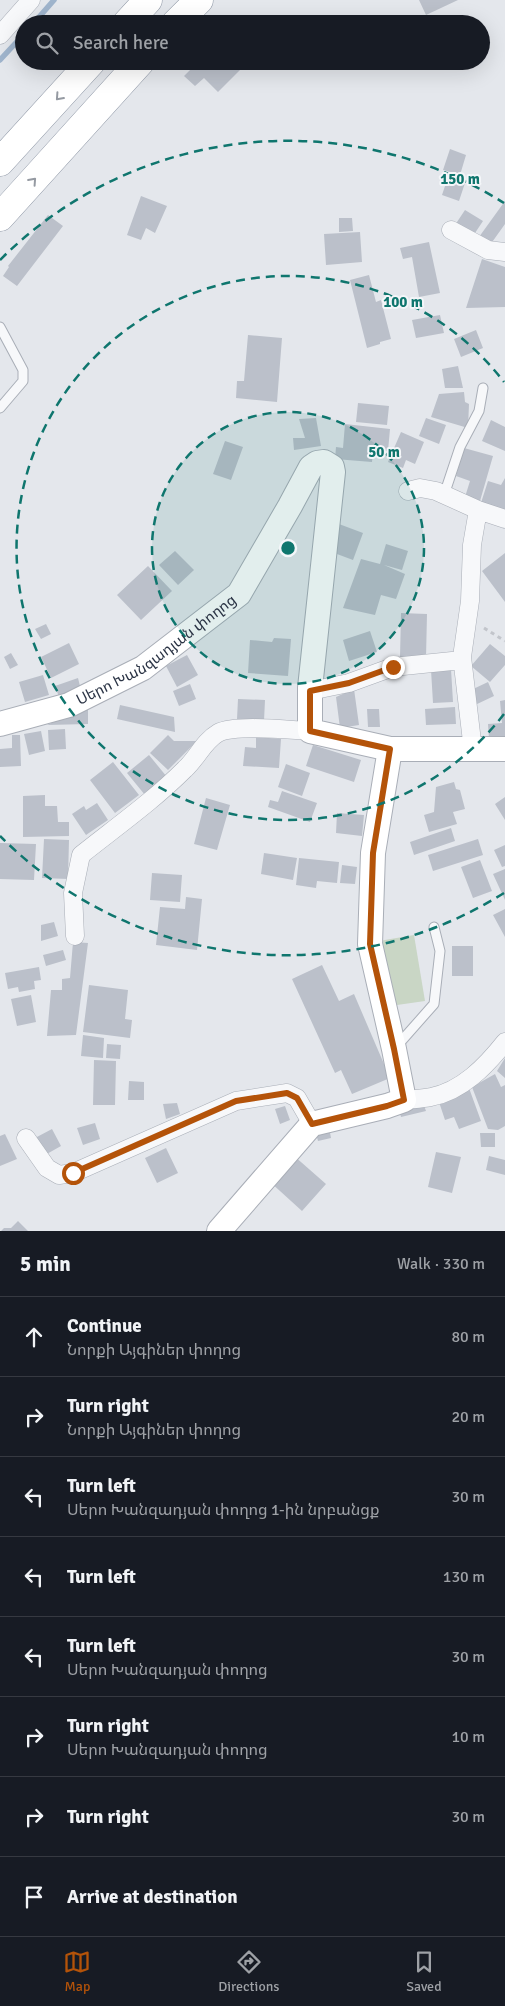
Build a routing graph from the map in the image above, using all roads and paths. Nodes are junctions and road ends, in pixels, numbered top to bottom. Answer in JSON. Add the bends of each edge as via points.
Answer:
{"nodes":[{"id":1,"x":31,"y":0,"type":"edge"},
{"id":2,"x":148,"y":0,"type":"edge"},
{"id":3,"x":199,"y":0,"type":"edge"},
{"id":4,"x":18,"y":15,"type":"edge"},
{"id":5,"x":134,"y":15,"type":"edge"},
{"id":6,"x":184,"y":15,"type":"edge"},
{"id":7,"x":15,"y":18,"type":"edge"},
{"id":8,"x":0,"y":35,"type":"edge"},
{"id":9,"x":84,"y":70,"type":"edge"},
{"id":10,"x":133,"y":70,"type":"edge"},
{"id":11,"x":0,"y":162,"type":"edge"},
{"id":12,"x":0,"y":217,"type":"edge"},
{"id":13,"x":451,"y":230,"type":"dead end"},
{"id":14,"x":505,"y":252,"type":"edge"},
{"id":15,"x":0,"y":327,"type":"edge"},
{"id":16,"x":483,"y":388,"type":"dead end"},
{"id":17,"x":0,"y":408,"type":"edge"},
{"id":18,"x":408,"y":491,"type":"dead end"},
{"id":19,"x":444,"y":495,"type":"junction"},
{"id":20,"x":478,"y":510,"type":"junction"},
{"id":21,"x":505,"y":519,"type":"edge"},
{"id":22,"x":467,"y":618,"type":"junction"},
{"id":23,"x":505,"y":641,"type":"edge"},
{"id":24,"x":462,"y":660,"type":"junction"},
{"id":25,"x":310,"y":691,"type":"junction"},
{"id":26,"x":0,"y":724,"type":"edge"},
{"id":27,"x":310,"y":731,"type":"junction"},
{"id":28,"x":390,"y":749,"type":"junction"},
{"id":29,"x":505,"y":749,"type":"edge"},
{"id":30,"x":473,"y":750,"type":"junction"},
{"id":31,"x":434,"y":927,"type":"dead end"},
{"id":32,"x":74,"y":936,"type":"dead end"},
{"id":33,"x":505,"y":1042,"type":"edge"},
{"id":34,"x":394,"y":1049,"type":"junction"},
{"id":35,"x":404,"y":1100,"type":"junction"},
{"id":36,"x":312,"y":1124,"type":"junction"},
{"id":37,"x":26,"y":1138,"type":"dead end"},
{"id":38,"x":219,"y":1231,"type":"edge"}],
"edges":[{"from":1,"to":4,"type":"street"},
{"from":2,"to":5,"type":"highway"},
{"from":3,"to":6,"type":"highway"},
{"from":7,"to":8,"type":"street"},
{"from":9,"to":11,"type":"highway","one_way":true},
{"from":12,"to":10,"type":"highway","one_way":true},
{"from":13,"to":14,"type":"street","via":[[488,250]]},
{"from":15,"to":17,"type":"lane","via":[[24,370],[24,380]]},
{"from":16,"to":19,"type":"lane","via":[[480,411],[460,447]]},
{"from":18,"to":19,"type":"street","via":[[420,488]]},
{"from":19,"to":20,"type":"street"},
{"from":20,"to":21,"type":"street"},
{"from":20,"to":22,"type":"street"},
{"from":22,"to":23,"type":"path"},
{"from":22,"to":24,"type":"street"},
{"from":24,"to":25,"type":"street","via":[[393,667],[349,683]]},
{"from":24,"to":30,"type":"street"},
{"from":25,"to":26,"type":"street","name":"Սերո Խանզադյան փողոց","via":[[333,472],[323,462],[308,471],[238,594],[144,668],[69,705]]},
{"from":25,"to":27,"type":"street","name":"Սերո Խանզադյան փողոց"},
{"from":27,"to":28,"type":"street"},
{"from":27,"to":32,"type":"street","via":[[233,728],[218,733],[204,745],[187,768],[161,792],[81,854],[73,893]]},
{"from":28,"to":30,"type":"street"},
{"from":28,"to":34,"type":"street","via":[[373,853],[370,944]]},
{"from":29,"to":30,"type":"street"},
{"from":31,"to":34,"type":"lane","via":[[440,951],[434,1004]]},
{"from":33,"to":35,"type":"street","via":[[484,1067],[463,1084],[432,1097]]},
{"from":34,"to":35,"type":"street"},
{"from":35,"to":36,"type":"street"},
{"from":36,"to":37,"type":"street","via":[[297,1098],[287,1093],[236,1101],[73,1173],[59,1175],[47,1168]]},
{"from":36,"to":38,"type":"street"}]}
